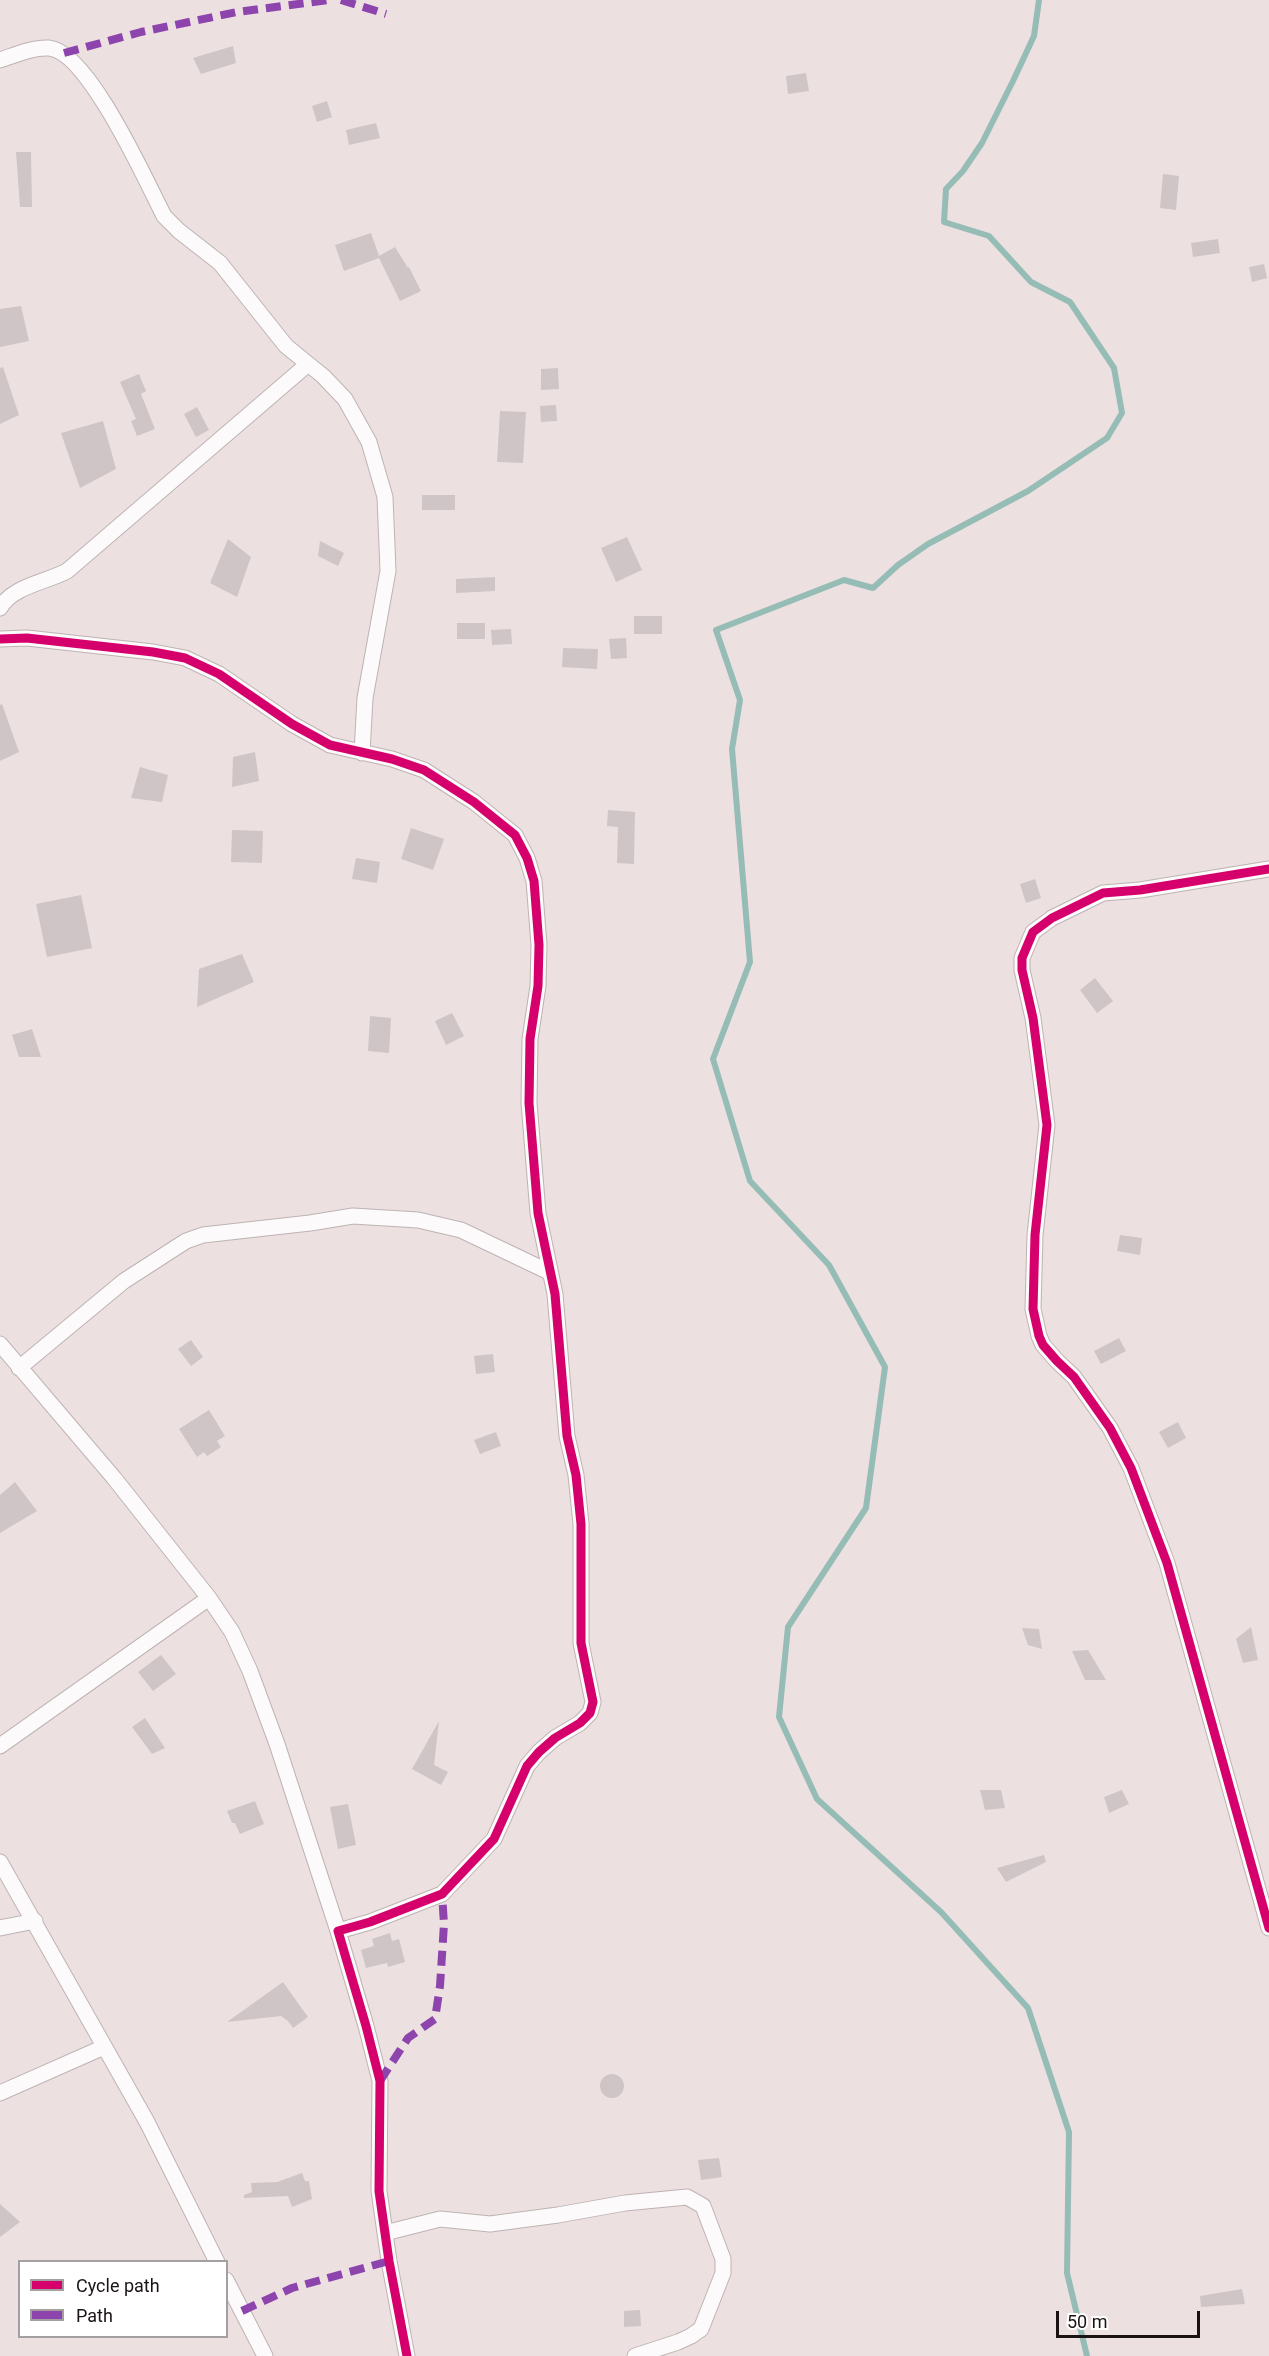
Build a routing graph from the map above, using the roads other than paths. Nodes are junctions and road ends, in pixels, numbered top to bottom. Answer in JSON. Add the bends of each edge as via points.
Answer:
{"nodes":[{"id":1,"x":0,"y":60,"type":"edge"},
{"id":2,"x":308,"y":364,"type":"junction"},
{"id":3,"x":0,"y":608,"type":"edge"},
{"id":4,"x":0,"y":639,"type":"edge"},
{"id":5,"x":362,"y":753,"type":"junction"},
{"id":6,"x":1269,"y":869,"type":"edge"},
{"id":7,"x":549,"y":1272,"type":"junction"},
{"id":8,"x":0,"y":1344,"type":"edge"},
{"id":9,"x":19,"y":1368,"type":"junction"},
{"id":10,"x":209,"y":1598,"type":"junction"},
{"id":11,"x":0,"y":1746,"type":"edge"},
{"id":12,"x":0,"y":1862,"type":"edge"},
{"id":13,"x":34,"y":1921,"type":"junction"},
{"id":14,"x":0,"y":1928,"type":"edge"},
{"id":15,"x":1269,"y":1928,"type":"edge"},
{"id":16,"x":338,"y":1931,"type":"junction"},
{"id":17,"x":104,"y":2047,"type":"junction"},
{"id":18,"x":0,"y":2093,"type":"edge"},
{"id":19,"x":385,"y":2233,"type":"junction"},
{"id":20,"x":216,"y":2260,"type":"edge"},
{"id":21,"x":228,"y":2284,"type":"edge"},
{"id":22,"x":265,"y":2356,"type":"edge"},
{"id":23,"x":407,"y":2356,"type":"edge"},
{"id":24,"x":635,"y":2356,"type":"edge"}],
"edges":[{"from":1,"to":2,"type":"street","via":[[50,48],[64,53],[99,92],[164,216],[220,263],[267,326]]},
{"from":2,"to":3,"type":"street","via":[[66,571],[20,588]]},
{"from":2,"to":5,"type":"street","via":[[345,399],[369,442],[385,497],[387,571],[365,698]]},
{"from":4,"to":5,"type":"street","via":[[185,658],[219,674],[292,724],[330,744]]},
{"from":5,"to":7,"type":"street","via":[[424,770],[474,802],[515,835],[527,858],[534,881],[539,945],[530,1039],[529,1103],[538,1213]]},
{"from":6,"to":15,"type":"street","via":[[1103,893],[1039,926],[1027,942],[1022,970],[1033,1018],[1047,1125],[1035,1235],[1033,1309],[1039,1336],[1110,1428],[1131,1468],[1167,1563]]},
{"from":7,"to":9,"type":"street","via":[[461,1230],[418,1220],[353,1216],[203,1235],[186,1241],[124,1281]]},
{"from":7,"to":16,"type":"street","via":[[555,1294],[567,1436],[581,1524],[581,1643],[593,1702],[590,1713],[580,1724],[555,1738],[526,1766],[494,1839],[442,1894]]},
{"from":8,"to":9,"type":"street"},
{"from":9,"to":10,"type":"street"},
{"from":10,"to":11,"type":"street"},
{"from":10,"to":16,"type":"street","via":[[232,1632],[250,1671]]},
{"from":12,"to":13,"type":"street"},
{"from":13,"to":14,"type":"street"},
{"from":13,"to":17,"type":"street"},
{"from":16,"to":19,"type":"street","via":[[380,2081],[379,2191]]},
{"from":17,"to":18,"type":"street"},
{"from":17,"to":20,"type":"street","via":[[147,2122]]},
{"from":19,"to":23,"type":"street"},
{"from":19,"to":24,"type":"street","via":[[440,2219],[490,2224],[687,2197],[703,2206],[723,2259],[723,2273],[701,2329],[678,2342]]},
{"from":21,"to":22,"type":"street"}]}
